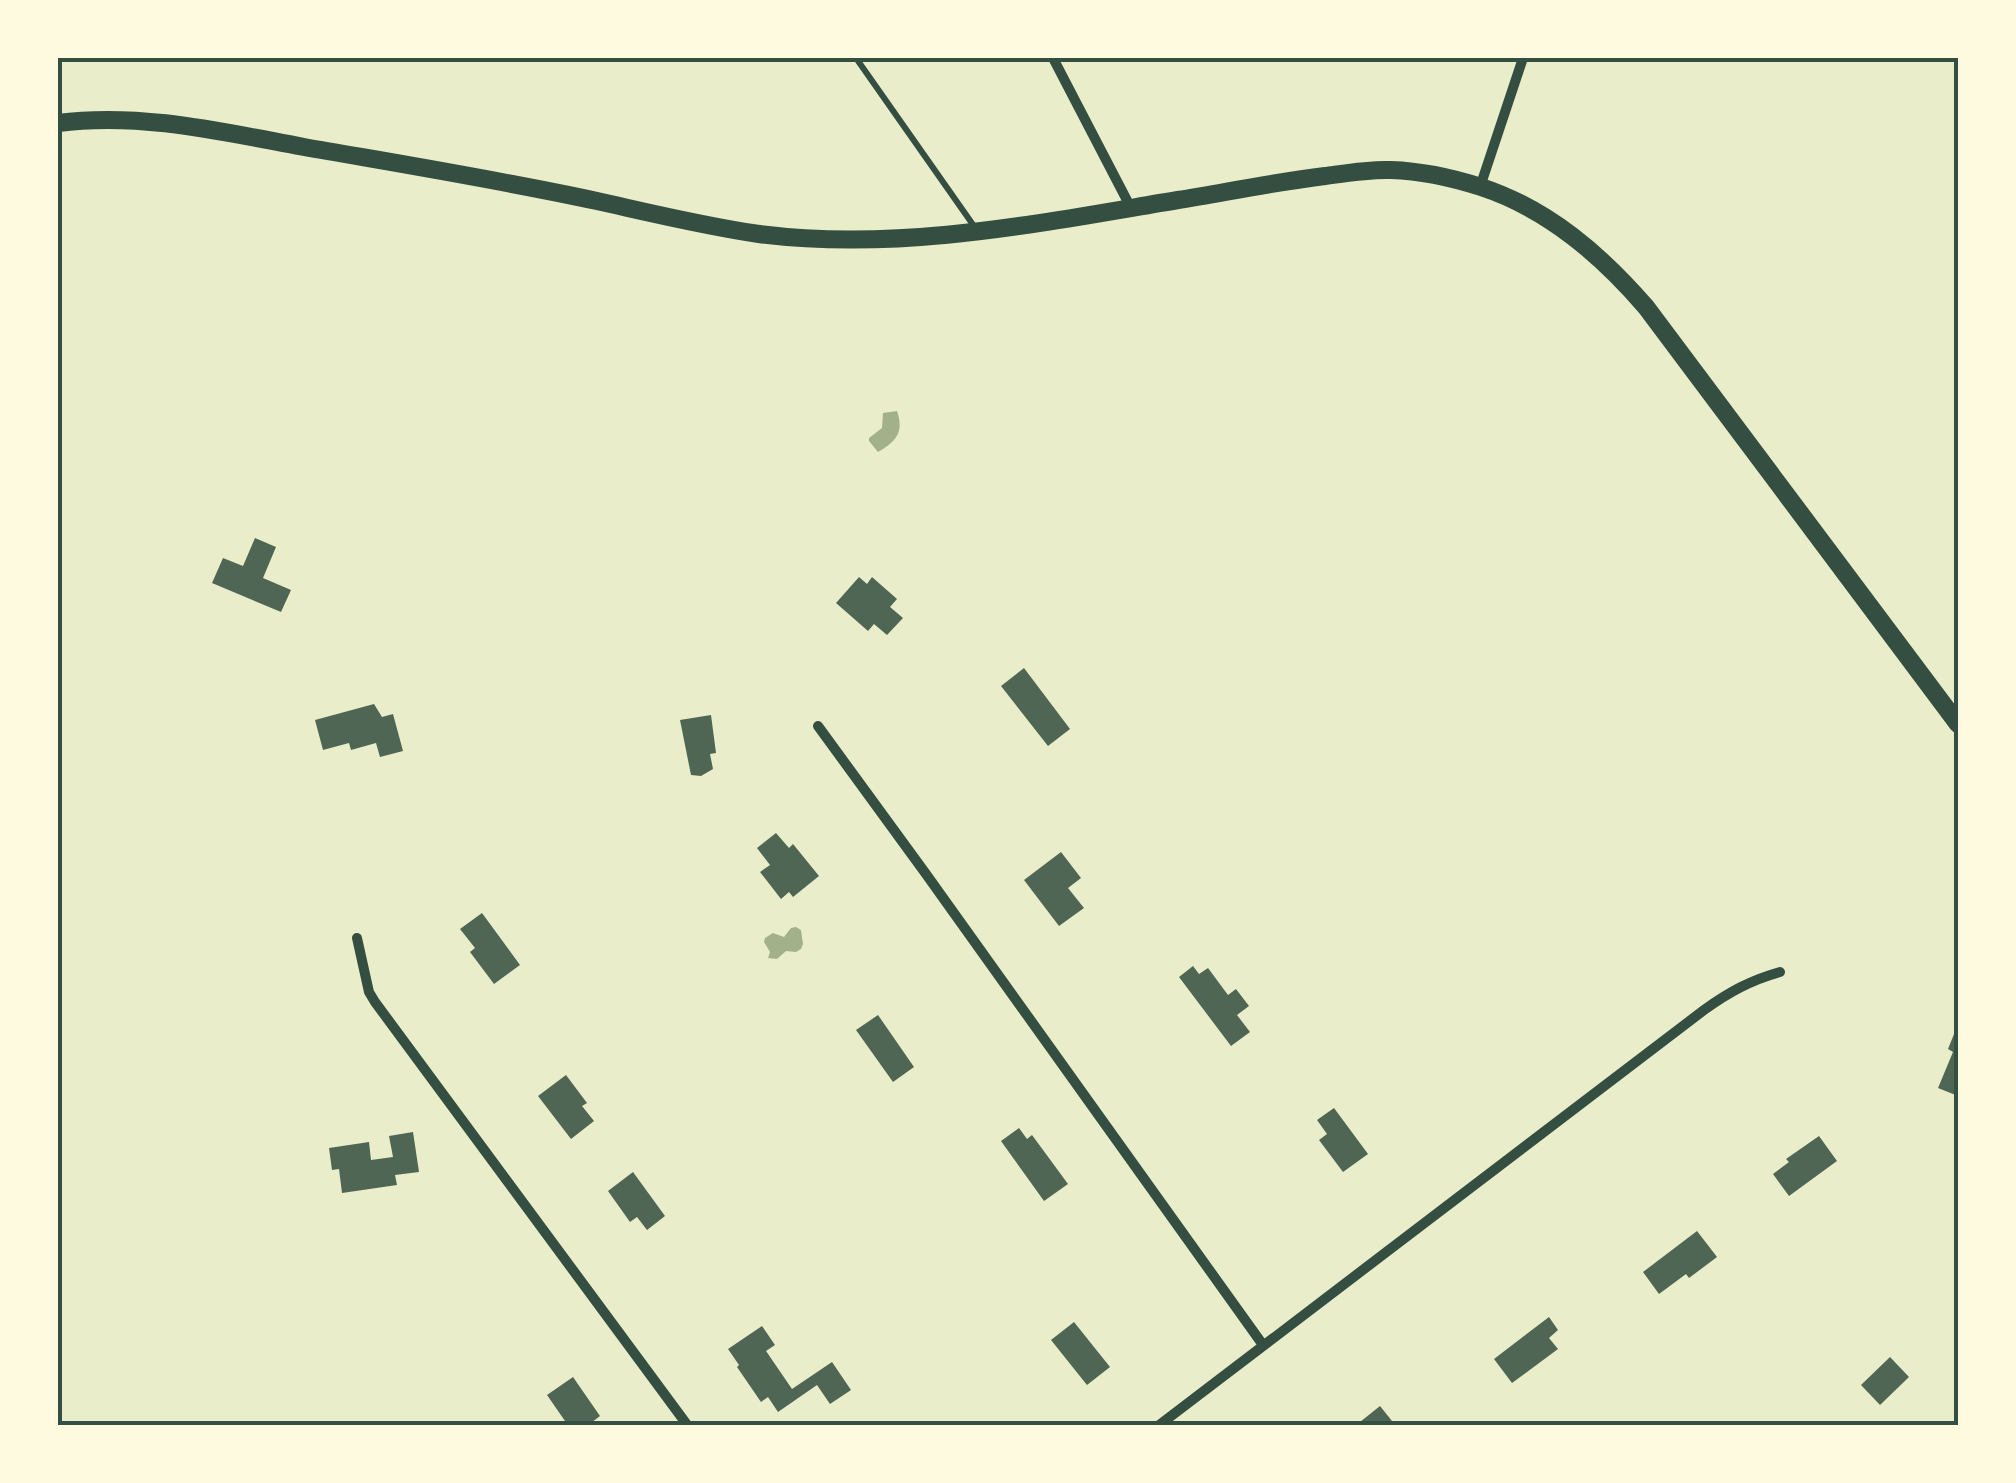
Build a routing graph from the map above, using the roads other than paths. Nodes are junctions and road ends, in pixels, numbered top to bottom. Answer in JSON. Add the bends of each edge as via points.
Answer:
{"nodes":[{"id":1,"x":856,"y":58,"type":"edge"},
{"id":2,"x":1053,"y":58,"type":"edge"},
{"id":3,"x":1523,"y":58,"type":"edge"},
{"id":4,"x":58,"y":123,"type":"edge"},
{"id":5,"x":1480,"y":187,"type":"junction"},
{"id":6,"x":1131,"y":208,"type":"junction"},
{"id":7,"x":976,"y":230,"type":"junction"},
{"id":8,"x":1958,"y":724,"type":"edge"},
{"id":9,"x":818,"y":726,"type":"dead end"},
{"id":10,"x":357,"y":938,"type":"dead end"},
{"id":11,"x":1780,"y":972,"type":"dead end"},
{"id":12,"x":1263,"y":1345,"type":"junction"},
{"id":13,"x":688,"y":1426,"type":"edge"},
{"id":14,"x":1158,"y":1426,"type":"edge"}],
"edges":[{"from":1,"to":7,"type":"lane"},
{"from":2,"to":6,"type":"street"},
{"from":3,"to":5,"type":"street"},
{"from":4,"to":7,"type":"main road","via":[[135,121],[225,131],[761,234],[886,239]]},
{"from":5,"to":6,"type":"main road","via":[[1391,170]]},
{"from":5,"to":8,"type":"main road","via":[[1550,220],[1620,276]]},
{"from":6,"to":7,"type":"main road"},
{"from":9,"to":12,"type":"street"},
{"from":10,"to":13,"type":"street","via":[[375,1002]]},
{"from":11,"to":12,"type":"street","via":[[1716,1002]]},
{"from":12,"to":14,"type":"street"}]}
